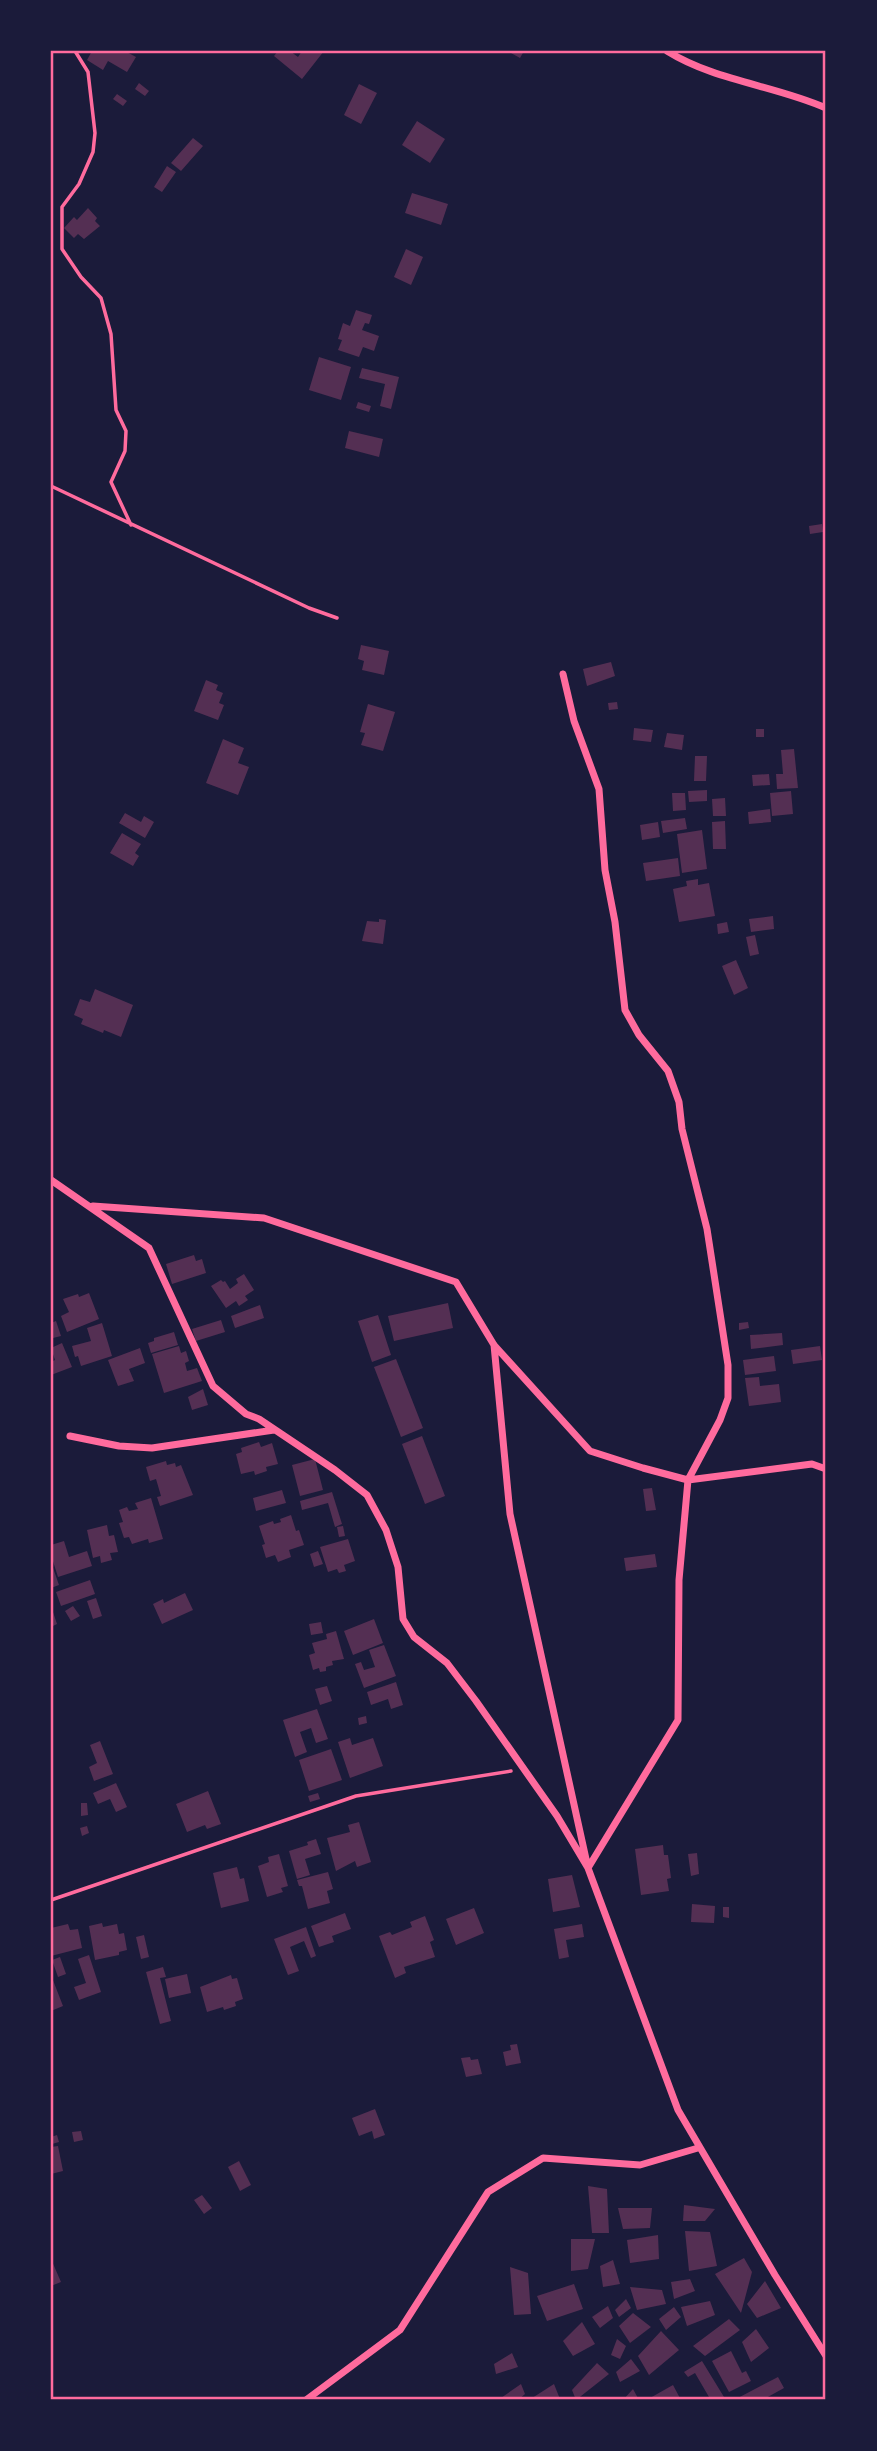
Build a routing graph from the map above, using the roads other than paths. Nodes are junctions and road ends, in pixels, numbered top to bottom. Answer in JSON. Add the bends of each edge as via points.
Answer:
{"nodes":[{"id":1,"x":667,"y":51,"type":"edge"},
{"id":2,"x":826,"y":108,"type":"edge"},
{"id":3,"x":563,"y":674,"type":"dead end"},
{"id":4,"x":51,"y":1180,"type":"edge"},
{"id":5,"x":91,"y":1206,"type":"junction"},
{"id":6,"x":494,"y":1345,"type":"junction"},
{"id":7,"x":274,"y":1429,"type":"junction"},
{"id":8,"x":70,"y":1436,"type":"dead end"},
{"id":9,"x":826,"y":1469,"type":"edge"},
{"id":10,"x":688,"y":1480,"type":"junction"},
{"id":11,"x":588,"y":1868,"type":"junction"},
{"id":12,"x":698,"y":2148,"type":"junction"},
{"id":13,"x":826,"y":2356,"type":"edge"},
{"id":14,"x":306,"y":2400,"type":"edge"}],
"edges":[{"from":1,"to":2,"type":"street","via":[[709,72]]},
{"from":3,"to":10,"type":"street","via":[[574,721],[599,789],[605,870],[625,1010],[668,1071],[680,1102],[729,1365],[728,1398]]},
{"from":4,"to":5,"type":"street"},
{"from":5,"to":6,"type":"street","via":[[264,1218],[456,1282]]},
{"from":5,"to":7,"type":"street","via":[[149,1248],[213,1386],[246,1414]]},
{"from":6,"to":10,"type":"street","via":[[590,1451]]},
{"from":6,"to":11,"type":"street","via":[[510,1514]]},
{"from":7,"to":8,"type":"street","via":[[152,1448]]},
{"from":7,"to":11,"type":"street","via":[[367,1495],[386,1530],[398,1567],[403,1619],[414,1637],[447,1663],[557,1816]]},
{"from":9,"to":10,"type":"street","via":[[812,1464]]},
{"from":10,"to":11,"type":"street","via":[[679,1580],[678,1720]]},
{"from":11,"to":12,"type":"street","via":[[678,2110]]},
{"from":12,"to":13,"type":"street"},
{"from":12,"to":14,"type":"street","via":[[640,2165],[542,2158],[488,2192],[400,2330]]}]}
